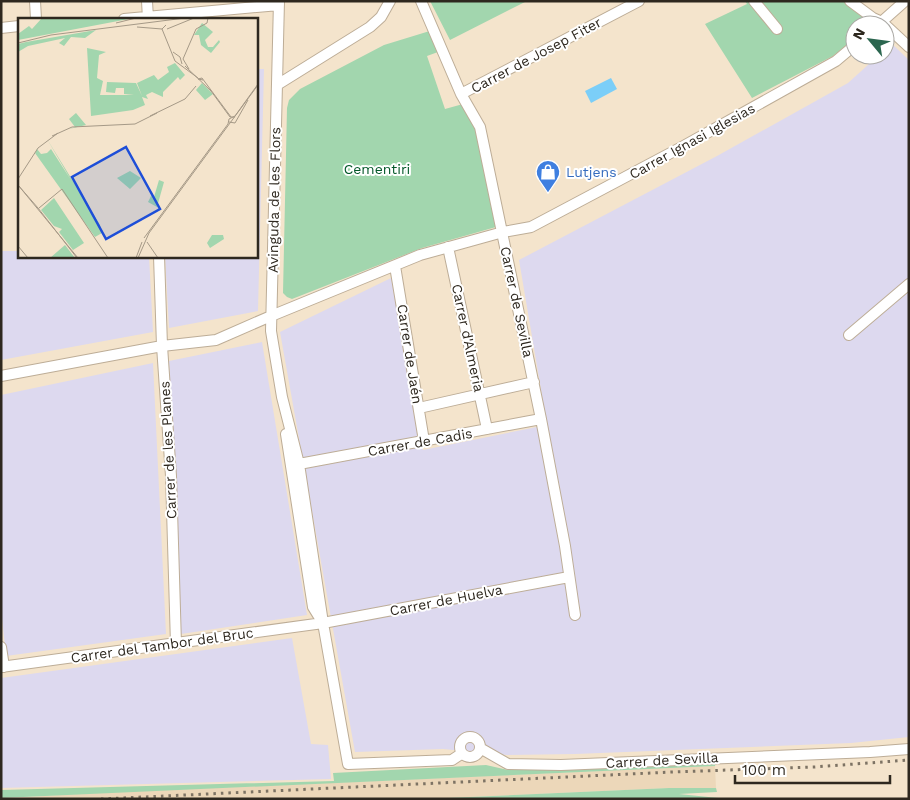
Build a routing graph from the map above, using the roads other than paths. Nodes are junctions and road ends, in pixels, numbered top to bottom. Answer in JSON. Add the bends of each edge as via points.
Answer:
{"nodes":[{"id":1,"x":148,"y":1,"type":"edge"},
{"id":2,"x":390,"y":1,"type":"edge"},
{"id":3,"x":421,"y":1,"type":"edge"},
{"id":4,"x":639,"y":1,"type":"edge"},
{"id":5,"x":754,"y":1,"type":"edge"},
{"id":6,"x":850,"y":1,"type":"edge"},
{"id":7,"x":905,"y":1,"type":"edge"},
{"id":8,"x":35,"y":2,"type":"edge"},
{"id":9,"x":279,"y":3,"type":"edge"},
{"id":10,"x":869,"y":15,"type":"edge"},
{"id":11,"x":890,"y":15,"type":"edge"},
{"id":12,"x":36,"y":18,"type":"edge"},
{"id":13,"x":148,"y":18,"type":"edge"},
{"id":14,"x":18,"y":26,"type":"edge"},
{"id":15,"x":1,"y":28,"type":"edge"},
{"id":16,"x":777,"y":29,"type":"dead end"},
{"id":17,"x":895,"y":36,"type":"edge"},
{"id":18,"x":909,"y":47,"type":"edge"},
{"id":19,"x":845,"y":53,"type":"edge"},
{"id":20,"x":276,"y":85,"type":"junction"},
{"id":21,"x":461,"y":94,"type":"junction"},
{"id":22,"x":503,"y":232,"type":"junction"},
{"id":23,"x":448,"y":247,"type":"junction"},
{"id":24,"x":159,"y":258,"type":"edge"},
{"id":25,"x":395,"y":266,"type":"junction"},
{"id":26,"x":909,"y":284,"type":"edge"},
{"id":27,"x":271,"y":316,"type":"junction"},
{"id":28,"x":849,"y":335,"type":"dead end"},
{"id":29,"x":162,"y":346,"type":"junction"},
{"id":30,"x":1,"y":376,"type":"edge"},
{"id":31,"x":534,"y":382,"type":"junction"},
{"id":32,"x":479,"y":394,"type":"junction"},
{"id":33,"x":282,"y":397,"type":"junction"},
{"id":34,"x":418,"y":408,"type":"junction"},
{"id":35,"x":541,"y":419,"type":"junction"},
{"id":36,"x":487,"y":429,"type":"junction"},
{"id":37,"x":424,"y":441,"type":"junction"},
{"id":38,"x":298,"y":464,"type":"junction"},
{"id":39,"x":569,"y":576,"type":"junction"},
{"id":40,"x":575,"y":615,"type":"dead end"},
{"id":41,"x":323,"y":623,"type":"junction"},
{"id":42,"x":176,"y":644,"type":"junction"},
{"id":43,"x":1,"y":647,"type":"edge"},
{"id":44,"x":2,"y":667,"type":"edge"},
{"id":45,"x":480,"y":748,"type":"junction"},
{"id":46,"x":909,"y":749,"type":"edge"},
{"id":47,"x":461,"y":754,"type":"junction"}],
"edges":[{"from":1,"to":13,"type":"street"},
{"from":2,"to":20,"type":"street","via":[[381,17],[370,27]]},
{"from":3,"to":21,"type":"street","name":"Carrer de Sevilla"},
{"from":4,"to":21,"type":"street","name":"Carrer de Josep Fiter"},
{"from":5,"to":16,"type":"street"},
{"from":6,"to":10,"type":"street"},
{"from":7,"to":11,"type":"street"},
{"from":8,"to":12,"type":"street"},
{"from":9,"to":13,"type":"street"},
{"from":9,"to":20,"type":"street","name":"Avinguda de les Flors"},
{"from":14,"to":15,"type":"street"},
{"from":17,"to":18,"type":"street"},
{"from":19,"to":22,"type":"street","name":"Carrer Ignasi Iglesias","via":[[680,148],[531,227]]},
{"from":20,"to":27,"type":"street","name":"Avinguda de les Flors"},
{"from":21,"to":22,"type":"street","name":"Carrer de Sevilla","via":[[480,127]]},
{"from":22,"to":23,"type":"street","name":"Carrer Ignasi Iglesias"},
{"from":22,"to":31,"type":"street","name":"Carrer de Sevilla"},
{"from":23,"to":25,"type":"street","name":"Carrer Ignasi Iglesias"},
{"from":23,"to":32,"type":"street","name":"Carrer d'Almeria"},
{"from":24,"to":29,"type":"street","name":"Carrer de les Planes"},
{"from":25,"to":27,"type":"street","name":"Carrer Ignasi Iglesias"},
{"from":25,"to":34,"type":"street","name":"Carrer de Jaén"},
{"from":26,"to":28,"type":"street"},
{"from":27,"to":29,"type":"street","name":"Carrer Ignasi Iglesias","via":[[216,340]]},
{"from":27,"to":33,"type":"street","name":"Avinguda de les Flors","via":[[270,331]]},
{"from":29,"to":30,"type":"street","name":"Carrer Ignasi Iglesias"},
{"from":29,"to":42,"type":"street","name":"Carrer de les Planes"},
{"from":31,"to":32,"type":"street"},
{"from":31,"to":35,"type":"street","name":"Carrer de Sevilla"},
{"from":32,"to":34,"type":"street"},
{"from":32,"to":36,"type":"street","name":"Carrer d'Almeria"},
{"from":33,"to":38,"type":"street","name":"Avinguda de les Flors"},
{"from":33,"to":41,"type":"street","name":"Avinguda de les Flors","via":[[313,607]]},
{"from":34,"to":37,"type":"street","name":"Carrer de Jaén"},
{"from":35,"to":36,"type":"street","name":"Carrer de Cadis"},
{"from":35,"to":39,"type":"street","name":"Carrer de Sevilla"},
{"from":36,"to":37,"type":"street","name":"Carrer de Cadis"},
{"from":37,"to":38,"type":"street","name":"Carrer de Cadis"},
{"from":38,"to":41,"type":"street","name":"Avinguda de les Flors"},
{"from":39,"to":40,"type":"street","name":"Carrer de Sevilla"},
{"from":39,"to":41,"type":"street","name":"Carrer de Huelva"},
{"from":41,"to":42,"type":"street","name":"Carrer del Tambor del Bruc"},
{"from":41,"to":47,"type":"street","name":"Avinguda de les Flors","via":[[348,764],[452,760]]},
{"from":42,"to":44,"type":"street","name":"Carrer del Tambor del Bruc"},
{"from":43,"to":44,"type":"street"},
{"from":45,"to":46,"type":"street","name":"Carrer de Sevilla","via":[[508,764],[552,765]]},
{"from":45,"to":47,"type":"street","via":[[476,756],[468,758]]},
{"from":45,"to":47,"type":"street","via":[[477,740],[465,738],[460,744]]}]}
